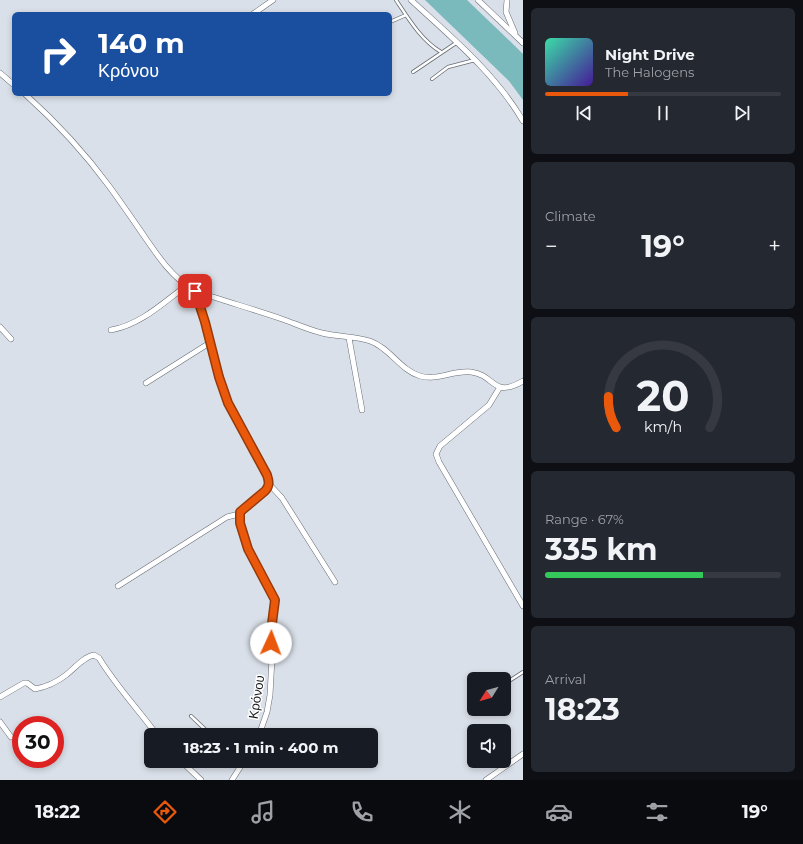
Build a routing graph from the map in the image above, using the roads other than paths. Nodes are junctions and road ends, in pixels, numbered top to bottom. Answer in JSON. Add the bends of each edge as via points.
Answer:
{"nodes":[{"id":1,"x":272,"y":0,"type":"edge"},
{"id":2,"x":396,"y":0,"type":"edge"},
{"id":3,"x":410,"y":0,"type":"edge"},
{"id":4,"x":478,"y":0,"type":"edge"},
{"id":5,"x":507,"y":0,"type":"edge"},
{"id":6,"x":256,"y":12,"type":"edge"},
{"id":7,"x":406,"y":15,"type":"junction"},
{"id":8,"x":392,"y":21,"type":"edge"},
{"id":9,"x":516,"y":36,"type":"junction"},
{"id":10,"x":456,"y":42,"type":"junction"},
{"id":11,"x":523,"y":43,"type":"edge"},
{"id":12,"x":440,"y":52,"type":"junction"},
{"id":13,"x":476,"y":60,"type":"junction"},
{"id":14,"x":413,"y":72,"type":"dead end"},
{"id":15,"x":0,"y":73,"type":"edge"},
{"id":16,"x":432,"y":79,"type":"dead end"},
{"id":17,"x":12,"y":83,"type":"edge"},
{"id":18,"x":27,"y":96,"type":"edge"},
{"id":19,"x":523,"y":121,"type":"edge"},
{"id":20,"x":186,"y":286,"type":"junction"},
{"id":21,"x":195,"y":291,"type":"junction"},
{"id":22,"x":0,"y":327,"type":"edge"},
{"id":23,"x":111,"y":330,"type":"dead end"},
{"id":24,"x":349,"y":338,"type":"junction"},
{"id":25,"x":11,"y":339,"type":"dead end"},
{"id":26,"x":211,"y":342,"type":"junction"},
{"id":27,"x":523,"y":381,"type":"edge"},
{"id":28,"x":146,"y":383,"type":"dead end"},
{"id":29,"x":500,"y":387,"type":"junction"},
{"id":30,"x":362,"y":410,"type":"dead end"},
{"id":31,"x":269,"y":484,"type":"junction"},
{"id":32,"x":239,"y":514,"type":"junction"},
{"id":33,"x":335,"y":582,"type":"dead end"},
{"id":34,"x":118,"y":586,"type":"dead end"},
{"id":35,"x":523,"y":606,"type":"edge"},
{"id":36,"x":523,"y":672,"type":"edge"},
{"id":37,"x":511,"y":680,"type":"edge"},
{"id":38,"x":0,"y":696,"type":"edge"},
{"id":39,"x":191,"y":716,"type":"dead end"},
{"id":40,"x":0,"y":722,"type":"edge"},
{"id":41,"x":152,"y":728,"type":"edge"},
{"id":42,"x":204,"y":728,"type":"edge"},
{"id":43,"x":261,"y":728,"type":"edge"},
{"id":44,"x":12,"y":737,"type":"dead end"},
{"id":45,"x":523,"y":754,"type":"edge"},
{"id":46,"x":188,"y":768,"type":"edge"},
{"id":47,"x":239,"y":768,"type":"edge"},
{"id":48,"x":201,"y":780,"type":"edge"},
{"id":49,"x":232,"y":780,"type":"edge"},
{"id":50,"x":486,"y":780,"type":"edge"}],
"edges":[{"from":1,"to":6,"type":"street"},
{"from":2,"to":7,"type":"lane"},
{"from":3,"to":10,"type":"street"},
{"from":4,"to":9,"type":"street"},
{"from":5,"to":9,"type":"street","via":[[506,12]]},
{"from":7,"to":8,"type":"lane"},
{"from":7,"to":12,"type":"lane","via":[[428,42]]},
{"from":9,"to":11,"type":"street"},
{"from":10,"to":12,"type":"lane"},
{"from":10,"to":13,"type":"street"},
{"from":12,"to":14,"type":"lane"},
{"from":13,"to":16,"type":"lane","via":[[448,68]]},
{"from":13,"to":19,"type":"street","via":[[508,98]]},
{"from":15,"to":17,"type":"street"},
{"from":18,"to":20,"type":"street","via":[[81,149],[161,259]]},
{"from":20,"to":21,"type":"street"},
{"from":20,"to":23,"type":"street","via":[[135,322]]},
{"from":21,"to":24,"type":"street","via":[[312,330]]},
{"from":21,"to":26,"type":"street"},
{"from":22,"to":25,"type":"street"},
{"from":24,"to":29,"type":"street","via":[[376,344],[416,375],[424,377],[472,372]]},
{"from":24,"to":30,"type":"street"},
{"from":26,"to":28,"type":"street"},
{"from":26,"to":31,"type":"street","via":[[228,403],[267,475]]},
{"from":27,"to":29,"type":"street","via":[[510,388]]},
{"from":29,"to":35,"type":"street","via":[[489,406],[440,446],[436,454]]},
{"from":31,"to":32,"type":"street","via":[[265,491]]},
{"from":31,"to":33,"type":"street","via":[[282,498]]},
{"from":32,"to":34,"type":"street","via":[[228,517]]},
{"from":32,"to":43,"type":"street","name":"Κρόνου","via":[[248,549],[275,600],[271,631],[270,695]]},
{"from":36,"to":37,"type":"lane"},
{"from":38,"to":41,"type":"street","via":[[22,683],[27,683],[35,689],[47,686],[91,655],[97,656],[121,691]]},
{"from":39,"to":42,"type":"lane"},
{"from":40,"to":44,"type":"street"},
{"from":45,"to":50,"type":"street"},
{"from":46,"to":48,"type":"street"},
{"from":47,"to":49,"type":"street"}]}
